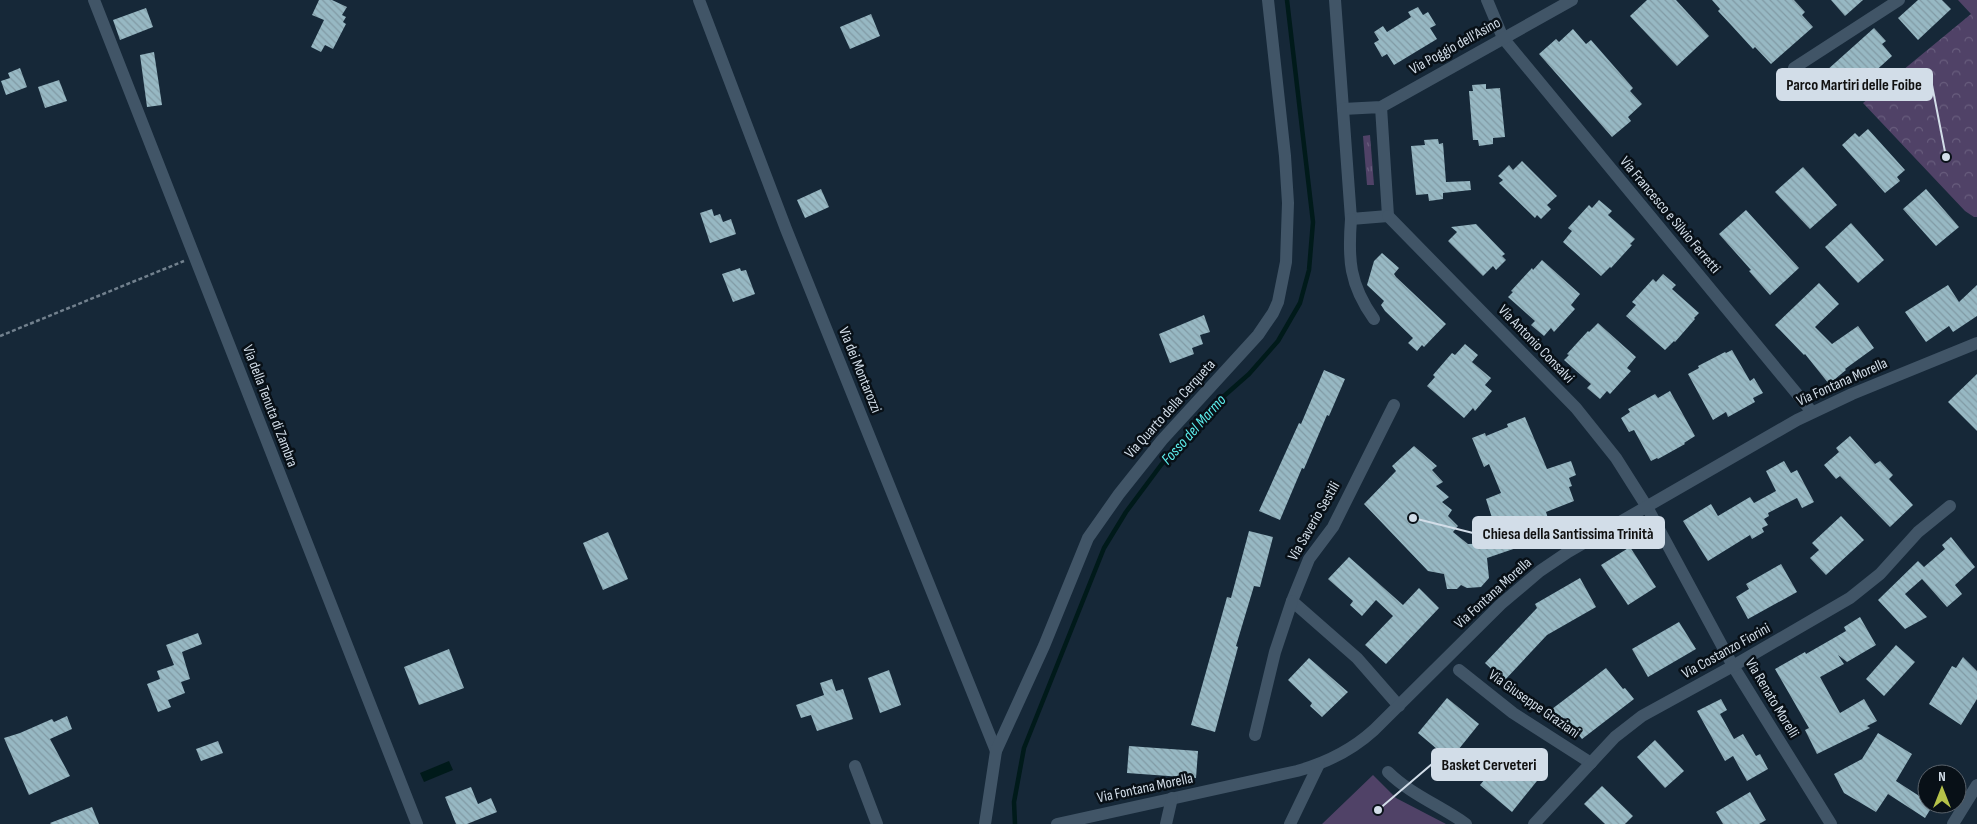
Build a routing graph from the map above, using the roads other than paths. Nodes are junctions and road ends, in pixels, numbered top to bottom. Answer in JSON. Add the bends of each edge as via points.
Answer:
{"nodes":[{"id":1,"x":94,"y":0,"type":"edge"},
{"id":2,"x":699,"y":0,"type":"edge"},
{"id":3,"x":1268,"y":0,"type":"edge"},
{"id":4,"x":1335,"y":0,"type":"edge"},
{"id":5,"x":1487,"y":0,"type":"edge"},
{"id":6,"x":1572,"y":0,"type":"edge"},
{"id":7,"x":1899,"y":0,"type":"edge"},
{"id":8,"x":1503,"y":38,"type":"junction"},
{"id":9,"x":1794,"y":68,"type":"dead end"},
{"id":10,"x":1381,"y":107,"type":"junction"},
{"id":11,"x":1343,"y":109,"type":"junction"},
{"id":12,"x":1388,"y":216,"type":"junction"},
{"id":13,"x":1351,"y":219,"type":"junction"},
{"id":14,"x":1374,"y":318,"type":"dead end"},
{"id":15,"x":1977,"y":342,"type":"edge"},
{"id":16,"x":1394,"y":405,"type":"dead end"},
{"id":17,"x":1812,"y":412,"type":"junction"},
{"id":18,"x":1647,"y":507,"type":"junction"},
{"id":19,"x":1945,"y":510,"type":"dead end"},
{"id":20,"x":1292,"y":601,"type":"junction"},
{"id":21,"x":1734,"y":666,"type":"junction"},
{"id":22,"x":1458,"y":670,"type":"dead end"},
{"id":23,"x":1399,"y":706,"type":"junction"},
{"id":24,"x":1255,"y":735,"type":"dead end"},
{"id":25,"x":996,"y":751,"type":"junction"},
{"id":26,"x":1319,"y":764,"type":"junction"},
{"id":27,"x":1591,"y":764,"type":"junction"},
{"id":28,"x":855,"y":766,"type":"dead end"},
{"id":29,"x":1388,"y":772,"type":"dead end"},
{"id":30,"x":1977,"y":785,"type":"edge"},
{"id":31,"x":1172,"y":798,"type":"junction"},
{"id":32,"x":417,"y":824,"type":"edge"},
{"id":33,"x":877,"y":824,"type":"edge"},
{"id":34,"x":985,"y":824,"type":"edge"},
{"id":35,"x":1057,"y":824,"type":"edge"},
{"id":36,"x":1166,"y":824,"type":"edge"},
{"id":37,"x":1290,"y":824,"type":"edge"},
{"id":38,"x":1466,"y":824,"type":"edge"},
{"id":39,"x":1534,"y":824,"type":"edge"},
{"id":40,"x":1831,"y":824,"type":"edge"},
{"id":41,"x":1953,"y":824,"type":"edge"}],
"edges":[{"from":1,"to":32,"type":"street","name":"Via della Tenuta di Zambra"},
{"from":2,"to":25,"type":"street","name":"Via dei Montarozzi","via":[[780,214]]},
{"from":3,"to":25,"type":"street","name":"Via Quarto della Cerqueta","via":[[1288,203],[1286,262],[1278,302],[1249,346],[1168,433],[1094,528],[1078,558],[1044,646]]},
{"from":4,"to":11,"type":"street"},
{"from":5,"to":8,"type":"street","name":"Via Francesco e Silvio Ferretti"},
{"from":6,"to":8,"type":"street","name":"Via Poggio dell'Asino"},
{"from":7,"to":9,"type":"street"},
{"from":8,"to":10,"type":"street","name":"Via Poggio dell'Asino"},
{"from":8,"to":17,"type":"street","name":"Via Francesco e Silvio Ferretti"},
{"from":10,"to":11,"type":"street"},
{"from":10,"to":12,"type":"street"},
{"from":11,"to":13,"type":"street"},
{"from":12,"to":13,"type":"street"},
{"from":12,"to":18,"type":"street","name":"Via Antonio Consalvi","via":[[1576,408],[1616,458]]},
{"from":13,"to":14,"type":"street","via":[[1349,254],[1352,274],[1358,293]]},
{"from":15,"to":17,"type":"street","name":"Via Fontana Morella"},
{"from":16,"to":20,"type":"street","name":"Via Saverio Sestili","via":[[1333,527],[1309,559]]},
{"from":17,"to":18,"type":"street","name":"Via Fontana Morella"},
{"from":18,"to":21,"type":"street","name":"Via Renato Morelli"},
{"from":18,"to":23,"type":"street","name":"Via Fontana Morella","via":[[1568,552],[1532,578],[1501,604]]},
{"from":19,"to":21,"type":"street","name":"Via Costanzo Fiorini","via":[[1918,532],[1880,574],[1858,592]]},
{"from":20,"to":23,"type":"street","via":[[1357,658]]},
{"from":20,"to":24,"type":"street","name":"Via Saverio Sestili"},
{"from":21,"to":27,"type":"street","name":"Via Costanzo Fiorini","via":[[1636,720],[1615,737]]},
{"from":21,"to":40,"type":"street","name":"Via Renato Morelli"},
{"from":22,"to":27,"type":"street","name":"Via Giuseppe Graziani","via":[[1513,712]]},
{"from":23,"to":26,"type":"street","name":"Via Fontana Morella","via":[[1357,744]]},
{"from":25,"to":34,"type":"street","name":"Via Quarto della Cerqueta"},
{"from":26,"to":31,"type":"street","name":"Via Fontana Morella"},
{"from":26,"to":37,"type":"street"},
{"from":27,"to":39,"type":"street","name":"Via Costanzo Fiorini"},
{"from":28,"to":33,"type":"street"},
{"from":29,"to":38,"type":"street"},
{"from":30,"to":41,"type":"street"},
{"from":31,"to":35,"type":"street","name":"Via Fontana Morella"},
{"from":31,"to":36,"type":"street"}]}
